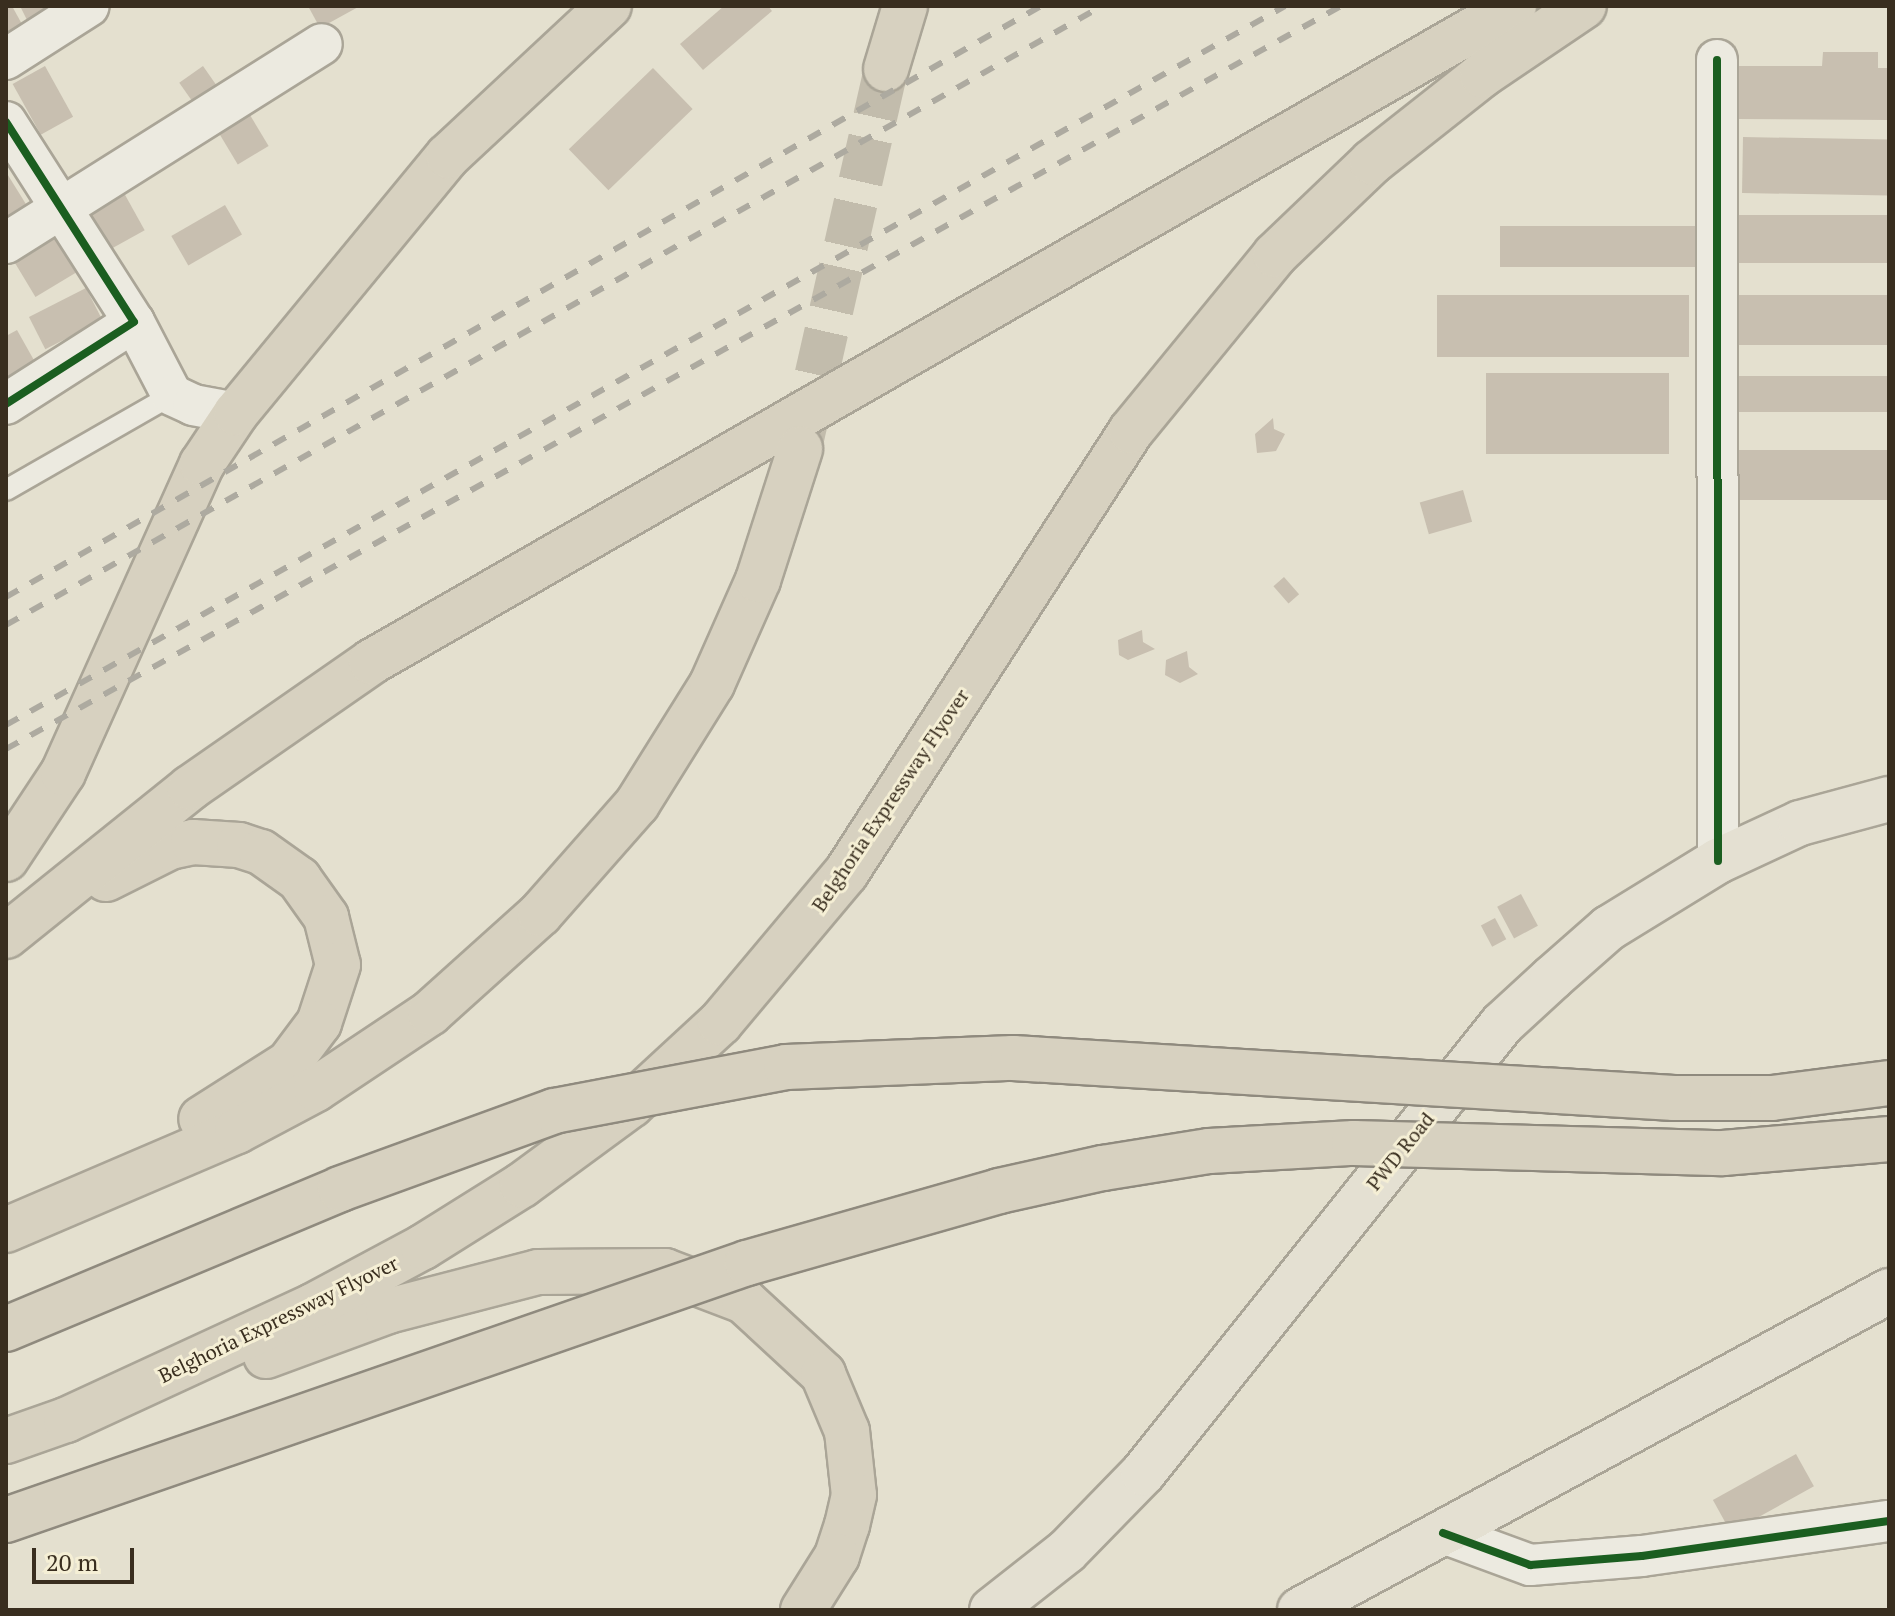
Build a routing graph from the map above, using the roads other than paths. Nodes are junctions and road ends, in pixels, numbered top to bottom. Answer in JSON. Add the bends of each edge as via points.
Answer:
{"nodes":[{"id":1,"x":89,"y":6,"type":"edge"},
{"id":2,"x":609,"y":6,"type":"edge"},
{"id":3,"x":905,"y":6,"type":"edge"},
{"id":4,"x":1514,"y":6,"type":"edge"},
{"id":5,"x":1584,"y":6,"type":"edge"},
{"id":6,"x":322,"y":44,"type":"dead end"},
{"id":7,"x":6,"y":59,"type":"edge"},
{"id":8,"x":1717,"y":60,"type":"dead end"},
{"id":9,"x":886,"y":69,"type":"tunnel mouth"},
{"id":10,"x":6,"y":122,"type":"edge"},
{"id":11,"x":61,"y":208,"type":"junction"},
{"id":12,"x":6,"y":243,"type":"edge"},
{"id":13,"x":134,"y":322,"type":"junction"},
{"id":14,"x":172,"y":395,"type":"junction"},
{"id":15,"x":6,"y":404,"type":"edge"},
{"id":16,"x":236,"y":413,"type":"junction"},
{"id":17,"x":800,"y":449,"type":"tunnel mouth"},
{"id":18,"x":6,"y":490,"type":"edge"},
{"id":19,"x":1889,"y":799,"type":"edge"},
{"id":20,"x":6,"y":859,"type":"edge"},
{"id":21,"x":1718,"y":861,"type":"junction"},
{"id":22,"x":6,"y":937,"type":"edge"},
{"id":23,"x":1889,"y":1083,"type":"edge"},
{"id":24,"x":1889,"y":1139,"type":"edge"},
{"id":25,"x":60,"y":1207,"type":"junction"},
{"id":26,"x":6,"y":1230,"type":"edge"},
{"id":27,"x":1889,"y":1291,"type":"edge"},
{"id":28,"x":6,"y":1329,"type":"edge"},
{"id":29,"x":66,"y":1420,"type":"junction"},
{"id":30,"x":6,"y":1441,"type":"edge"},
{"id":31,"x":6,"y":1520,"type":"edge"},
{"id":32,"x":1889,"y":1521,"type":"edge"},
{"id":33,"x":1443,"y":1533,"type":"junction"},
{"id":34,"x":1309,"y":1607,"type":"edge"},
{"id":35,"x":803,"y":1610,"type":"edge"},
{"id":36,"x":992,"y":1610,"type":"edge"}],
"edges":[{"from":1,"to":7,"type":"street"},
{"from":2,"to":16,"type":"highway","via":[[448,156]]},
{"from":3,"to":9,"type":"highway"},
{"from":4,"to":22,"type":"highway","via":[[371,662],[190,788]]},
{"from":5,"to":29,"type":"highway","name":"Belghoria Expressway Flyover","via":[[1482,75],[1372,162],[1275,255],[1204,337],[1071,519],[846,873],[720,1023],[631,1105],[522,1185],[423,1247],[313,1306]]},
{"from":6,"to":11,"type":"street"},
{"from":8,"to":21,"type":"street"},
{"from":10,"to":11,"type":"street"},
{"from":11,"to":12,"type":"street"},
{"from":11,"to":13,"type":"street"},
{"from":13,"to":14,"type":"street"},
{"from":13,"to":15,"type":"street"},
{"from":14,"to":16,"type":"street"},
{"from":14,"to":18,"type":"lane"},
{"from":16,"to":20,"type":"highway","via":[[202,464],[63,773]]},
{"from":17,"to":25,"type":"highway","via":[[758,580],[712,684],[637,804],[540,914],[430,1013],[316,1089],[237,1131]]},
{"from":19,"to":21,"type":"main road","name":"PWD Road","via":[[1800,823]]},
{"from":21,"to":36,"type":"main road","name":"PWD Road","via":[[1609,928],[1502,1024],[1143,1473],[1067,1551]]},
{"from":22,"to":25,"type":"highway","via":[[170,847],[216,842],[261,852],[299,879],[320,906],[334,940],[338,965],[328,1000],[319,1023],[289,1063]]},
{"from":23,"to":28,"type":"highway","bridge":true,"via":[[1772,1098],[1674,1098],[1013,1058],[786,1067],[554,1111],[340,1189]]},
{"from":24,"to":31,"type":"highway","bridge":true,"via":[[1723,1153],[1354,1143],[1209,1151],[1103,1168],[999,1191],[747,1263]]},
{"from":25,"to":26,"type":"highway"},
{"from":27,"to":33,"type":"main road"},
{"from":29,"to":30,"type":"highway","name":"Belghoria Expressway Flyover"},
{"from":29,"to":35,"type":"highway","via":[[462,1290],[538,1272],[665,1271],[744,1301],[804,1351],[834,1396],[847,1431],[854,1495],[837,1556]]},
{"from":32,"to":33,"type":"street","via":[[1530,1565]]},
{"from":33,"to":34,"type":"main road"}]}
